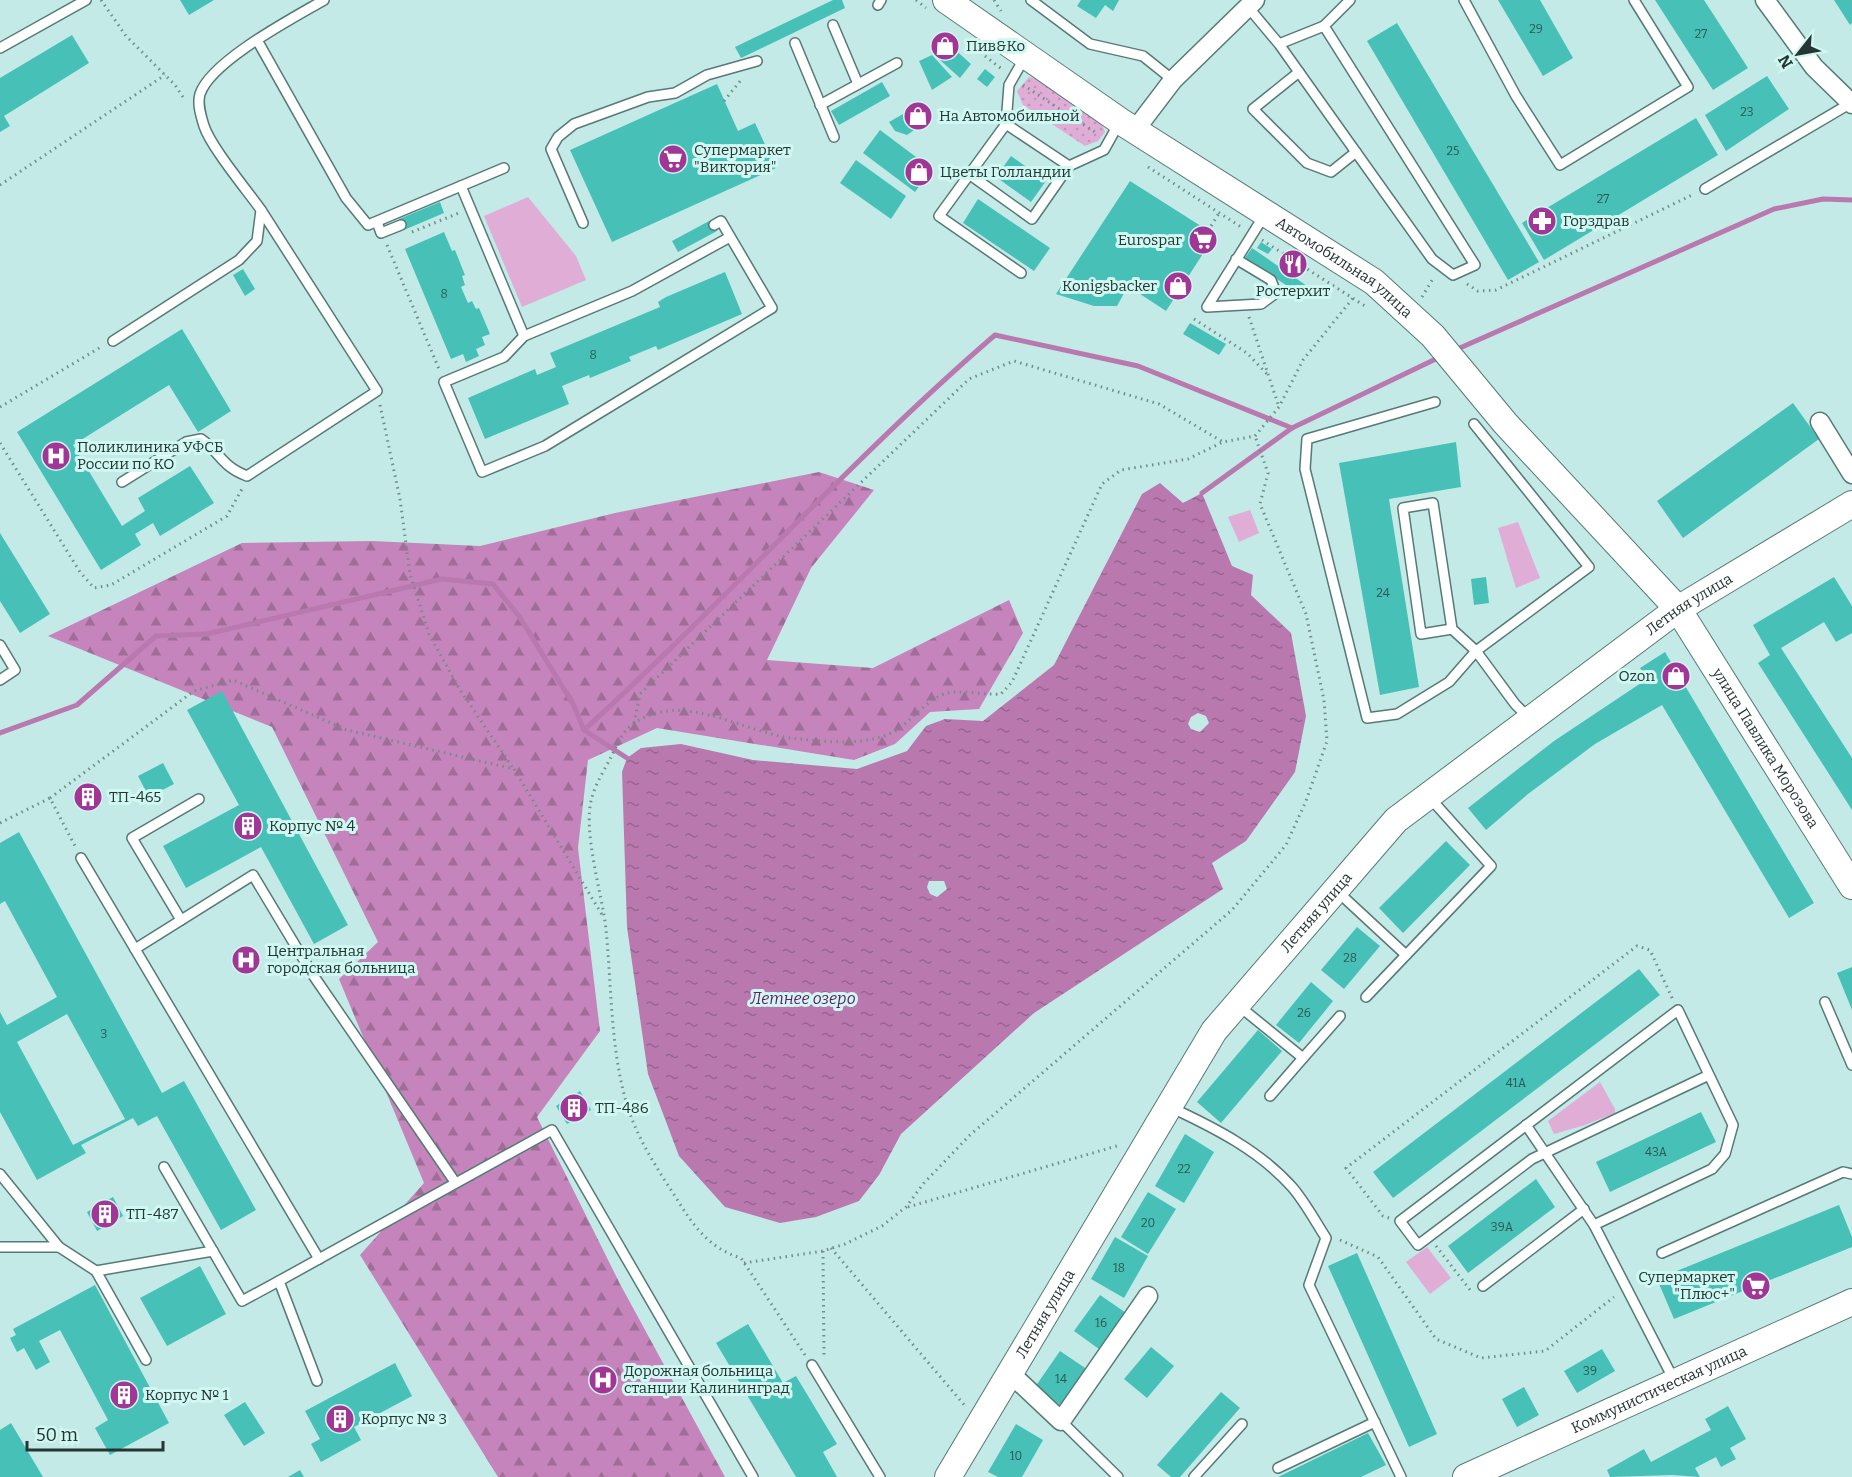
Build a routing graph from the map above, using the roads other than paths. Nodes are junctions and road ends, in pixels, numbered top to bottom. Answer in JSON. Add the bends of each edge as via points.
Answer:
{"nodes":[{"id":1,"x":86,"y":0,"type":"edge"},
{"id":2,"x":324,"y":0,"type":"edge"},
{"id":3,"x":946,"y":0,"type":"edge"},
{"id":4,"x":1031,"y":0,"type":"edge"},
{"id":5,"x":1350,"y":0,"type":"edge"},
{"id":6,"x":1464,"y":0,"type":"edge"},
{"id":7,"x":1634,"y":0,"type":"edge"},
{"id":8,"x":1765,"y":0,"type":"edge"},
{"id":9,"x":1251,"y":4,"type":"edge"},
{"id":10,"x":833,"y":25,"type":"dead end"},
{"id":11,"x":1324,"y":26,"type":"junction"},
{"id":12,"x":257,"y":40,"type":"junction"},
{"id":13,"x":795,"y":43,"type":"dead end"},
{"id":14,"x":1278,"y":44,"type":"junction"},
{"id":15,"x":0,"y":48,"type":"edge"},
{"id":16,"x":1025,"y":57,"type":"junction"},
{"id":17,"x":757,"y":61,"type":"dead end"},
{"id":18,"x":897,"y":63,"type":"dead end"},
{"id":19,"x":1299,"y":72,"type":"junction"},
{"id":20,"x":1173,"y":80,"type":"junction"},
{"id":21,"x":858,"y":84,"type":"junction"},
{"id":22,"x":1851,"y":103,"type":"edge"},
{"id":23,"x":820,"y":105,"type":"junction"},
{"id":24,"x":1006,"y":124,"type":"junction"},
{"id":25,"x":1127,"y":126,"type":"junction"},
{"id":26,"x":834,"y":137,"type":"dead end"},
{"id":27,"x":1356,"y":152,"type":"junction"},
{"id":28,"x":1069,"y":166,"type":"junction"},
{"id":29,"x":504,"y":168,"type":"dead end"},
{"id":30,"x":969,"y":174,"type":"junction"},
{"id":31,"x":461,"y":186,"type":"junction"},
{"id":32,"x":1705,"y":189,"type":"road end"},
{"id":33,"x":261,"y":210,"type":"junction"},
{"id":34,"x":1265,"y":214,"type":"junction"},
{"id":35,"x":377,"y":222,"type":"junction"},
{"id":36,"x":583,"y":223,"type":"dead end"},
{"id":37,"x":401,"y":225,"type":"dead end"},
{"id":38,"x":714,"y":225,"type":"dead end"},
{"id":39,"x":730,"y":237,"type":"junction"},
{"id":40,"x":1236,"y":259,"type":"junction"},
{"id":41,"x":1021,"y":273,"type":"dead end"},
{"id":42,"x":524,"y":336,"type":"junction"},
{"id":43,"x":113,"y":341,"type":"road end"},
{"id":44,"x":1435,"y":402,"type":"dead end"},
{"id":45,"x":1820,"y":422,"type":"dead end"},
{"id":46,"x":1474,"y":424,"type":"dead end"},
{"id":47,"x":1852,"y":474,"type":"edge"},
{"id":48,"x":122,"y":482,"type":"dead end"},
{"id":49,"x":1852,"y":504,"type":"edge"},
{"id":50,"x":1678,"y":609,"type":"junction"},
{"id":51,"x":1452,"y":629,"type":"junction"},
{"id":52,"x":0,"y":645,"type":"edge"},
{"id":53,"x":1476,"y":651,"type":"junction"},
{"id":54,"x":0,"y":680,"type":"edge"},
{"id":55,"x":1531,"y":720,"type":"junction"},
{"id":56,"x":1428,"y":796,"type":"junction"},
{"id":57,"x":199,"y":799,"type":"dead end"},
{"id":58,"x":81,"y":858,"type":"road end"},
{"id":59,"x":1852,"y":886,"type":"edge"},
{"id":60,"x":1336,"y":890,"type":"junction"},
{"id":61,"x":181,"y":920,"type":"junction"},
{"id":62,"x":135,"y":949,"type":"junction"},
{"id":63,"x":1406,"y":955,"type":"junction"},
{"id":64,"x":1366,"y":997,"type":"dead end"},
{"id":65,"x":1826,"y":1002,"type":"dead end"},
{"id":66,"x":1237,"y":1005,"type":"junction"},
{"id":67,"x":1340,"y":1016,"type":"dead end"},
{"id":68,"x":1303,"y":1058,"type":"junction"},
{"id":69,"x":1852,"y":1065,"type":"edge"},
{"id":70,"x":1709,"y":1075,"type":"junction"},
{"id":71,"x":1270,"y":1096,"type":"dead end"},
{"id":72,"x":1170,"y":1107,"type":"junction"},
{"id":73,"x":1526,"y":1125,"type":"junction"},
{"id":74,"x":1545,"y":1152,"type":"junction"},
{"id":75,"x":164,"y":1167,"type":"dead end"},
{"id":76,"x":0,"y":1174,"type":"edge"},
{"id":77,"x":1852,"y":1174,"type":"edge"},
{"id":78,"x":454,"y":1182,"type":"junction"},
{"id":79,"x":1584,"y":1209,"type":"junction"},
{"id":80,"x":1594,"y":1225,"type":"junction"},
{"id":81,"x":0,"y":1247,"type":"edge"},
{"id":82,"x":59,"y":1247,"type":"junction"},
{"id":83,"x":213,"y":1251,"type":"junction"},
{"id":84,"x":1662,"y":1253,"type":"dead end"},
{"id":85,"x":319,"y":1259,"type":"junction"},
{"id":86,"x":96,"y":1271,"type":"junction"},
{"id":87,"x":279,"y":1281,"type":"junction"},
{"id":88,"x":1483,"y":1286,"type":"road end"},
{"id":89,"x":1148,"y":1296,"type":"dead end"},
{"id":90,"x":1852,"y":1302,"type":"edge"},
{"id":91,"x":146,"y":1360,"type":"dead end"},
{"id":92,"x":812,"y":1365,"type":"road end"},
{"id":93,"x":1010,"y":1373,"type":"junction"},
{"id":94,"x":317,"y":1381,"type":"dead end"},
{"id":95,"x":1675,"y":1382,"type":"junction"},
{"id":96,"x":1061,"y":1421,"type":"junction"},
{"id":97,"x":1375,"y":1422,"type":"junction"},
{"id":98,"x":1242,"y":1424,"type":"dead end"},
{"id":99,"x":1278,"y":1468,"type":"dead end"},
{"id":100,"x":753,"y":1477,"type":"edge"},
{"id":101,"x":880,"y":1477,"type":"edge"},
{"id":102,"x":948,"y":1477,"type":"edge"},
{"id":103,"x":1118,"y":1477,"type":"edge"},
{"id":104,"x":1194,"y":1477,"type":"edge"},
{"id":105,"x":1401,"y":1477,"type":"edge"},
{"id":106,"x":1466,"y":1477,"type":"edge"}],
"edges":[{"from":1,"to":15,"type":"lane"},
{"from":2,"to":12,"type":"lane"},
{"from":3,"to":16,"type":"street","name":"Автомобильная улица"},
{"from":4,"to":20,"type":"lane","via":[[1090,44],[1143,56]]},
{"from":5,"to":11,"type":"lane"},
{"from":6,"to":7,"type":"lane","via":[[1516,96],[1560,165],[1688,87]]},
{"from":8,"to":22,"type":"street","via":[[1814,67]]},
{"from":9,"to":14,"type":"lane"},
{"from":9,"to":20,"type":"street"},
{"from":10,"to":21,"type":"lane"},
{"from":11,"to":14,"type":"lane"},
{"from":11,"to":27,"type":"lane","via":[[1475,266],[1453,275],[1432,259]]},
{"from":12,"to":33,"type":"lane","via":[[211,77],[200,95],[199,109],[205,129]]},
{"from":12,"to":35,"type":"lane","via":[[346,198],[368,225]]},
{"from":13,"to":23,"type":"lane"},
{"from":14,"to":19,"type":"lane"},
{"from":16,"to":24,"type":"lane","via":[[1009,85]]},
{"from":16,"to":25,"type":"street","name":"Автомобильная улица"},
{"from":17,"to":36,"type":"lane","via":[[706,75],[675,93],[648,97],[574,124],[558,137],[551,149]]},
{"from":18,"to":21,"type":"lane"},
{"from":19,"to":27,"type":"lane"},
{"from":19,"to":27,"type":"lane","via":[[1254,109],[1307,163],[1331,172]]},
{"from":20,"to":25,"type":"street"},
{"from":21,"to":23,"type":"lane"},
{"from":22,"to":32,"type":"lane"},
{"from":23,"to":26,"type":"lane"},
{"from":24,"to":28,"type":"lane"},
{"from":24,"to":30,"type":"lane"},
{"from":25,"to":28,"type":"lane","via":[[1104,150]]},
{"from":25,"to":34,"type":"street","name":"Автомобильная улица"},
{"from":28,"to":30,"type":"lane","via":[[1032,219]]},
{"from":29,"to":31,"type":"lane"},
{"from":30,"to":41,"type":"lane","via":[[939,216]]},
{"from":31,"to":35,"type":"lane"},
{"from":31,"to":42,"type":"lane"},
{"from":33,"to":43,"type":"lane","via":[[257,241],[239,260]]},
{"from":33,"to":48,"type":"lane","via":[[377,391],[247,476],[229,469],[201,438],[186,442]]},
{"from":34,"to":40,"type":"lane"},
{"from":34,"to":50,"type":"street","name":"Автомобильная улица","via":[[1374,282],[1411,314],[1505,423]]},
{"from":35,"to":37,"type":"lane","via":[[381,233]]},
{"from":38,"to":39,"type":"lane","via":[[721,221]]},
{"from":39,"to":42,"type":"lane","via":[[632,291]]},
{"from":39,"to":42,"type":"lane","via":[[772,308],[545,446],[482,472],[444,382],[504,357]]},
{"from":40,"to":40,"type":"lane","via":[[1207,307],[1261,304],[1276,293],[1271,280]]},
{"from":44,"to":53,"type":"lane","via":[[1307,439],[1305,469],[1367,718],[1397,714],[1449,682]]},
{"from":45,"to":47,"type":"street"},
{"from":46,"to":53,"type":"lane","via":[[1589,567]]},
{"from":49,"to":50,"type":"street","name":"Летняя улица"},
{"from":50,"to":55,"type":"street","name":"Летняя улица"},
{"from":50,"to":59,"type":"street","name":"улица Павлика Морозова"},
{"from":51,"to":51,"type":"lane","via":[[1421,634],[1403,508],[1433,503]]},
{"from":51,"to":53,"type":"lane"},
{"from":52,"to":54,"type":"lane","via":[[15,670]]},
{"from":53,"to":55,"type":"lane"},
{"from":55,"to":56,"type":"street","name":"Летняя улица"},
{"from":56,"to":60,"type":"street","name":"Летняя улица","via":[[1396,820]]},
{"from":56,"to":63,"type":"lane","via":[[1491,866]]},
{"from":57,"to":61,"type":"lane","via":[[132,838]]},
{"from":58,"to":62,"type":"lane"},
{"from":60,"to":63,"type":"lane"},
{"from":60,"to":66,"type":"street","name":"Летняя улица"},
{"from":61,"to":62,"type":"lane"},
{"from":61,"to":78,"type":"lane","via":[[254,875],[313,975]]},
{"from":62,"to":85,"type":"lane"},
{"from":63,"to":64,"type":"lane"},
{"from":65,"to":69,"type":"lane"},
{"from":66,"to":68,"type":"lane"},
{"from":66,"to":72,"type":"street","name":"Летняя улица","via":[[1214,1031]]},
{"from":67,"to":68,"type":"lane"},
{"from":68,"to":71,"type":"lane"},
{"from":70,"to":73,"type":"lane","via":[[1678,1010]]},
{"from":70,"to":74,"type":"lane"},
{"from":70,"to":80,"type":"lane","via":[[1733,1125],[1725,1154],[1712,1169]]},
{"from":72,"to":93,"type":"street","name":"Летняя улица"},
{"from":72,"to":97,"type":"lane","via":[[1215,1128],[1252,1152],[1292,1188],[1326,1238],[1309,1285]]},
{"from":73,"to":74,"type":"lane"},
{"from":73,"to":74,"type":"lane","via":[[1400,1221],[1418,1245]]},
{"from":74,"to":79,"type":"lane"},
{"from":75,"to":83,"type":"lane"},
{"from":76,"to":82,"type":"lane"},
{"from":77,"to":84,"type":"lane","via":[[1843,1172]]},
{"from":78,"to":85,"type":"lane"},
{"from":78,"to":100,"type":"lane","via":[[552,1130]]},
{"from":79,"to":80,"type":"lane"},
{"from":79,"to":88,"type":"lane"},
{"from":80,"to":95,"type":"lane"},
{"from":81,"to":82,"type":"lane"},
{"from":82,"to":86,"type":"lane"},
{"from":83,"to":86,"type":"lane"},
{"from":83,"to":87,"type":"lane","via":[[242,1301]]},
{"from":85,"to":87,"type":"lane"},
{"from":86,"to":91,"type":"lane"},
{"from":87,"to":94,"type":"lane"},
{"from":89,"to":96,"type":"street"},
{"from":90,"to":95,"type":"street","name":"Коммунистическая улица"},
{"from":92,"to":101,"type":"lane"},
{"from":93,"to":96,"type":"street"},
{"from":93,"to":102,"type":"street","name":"Летняя улица"},
{"from":95,"to":106,"type":"street","name":"Коммунистическая улица"},
{"from":96,"to":103,"type":"lane"},
{"from":97,"to":99,"type":"lane"},
{"from":97,"to":105,"type":"lane"},
{"from":98,"to":104,"type":"lane"}]}
